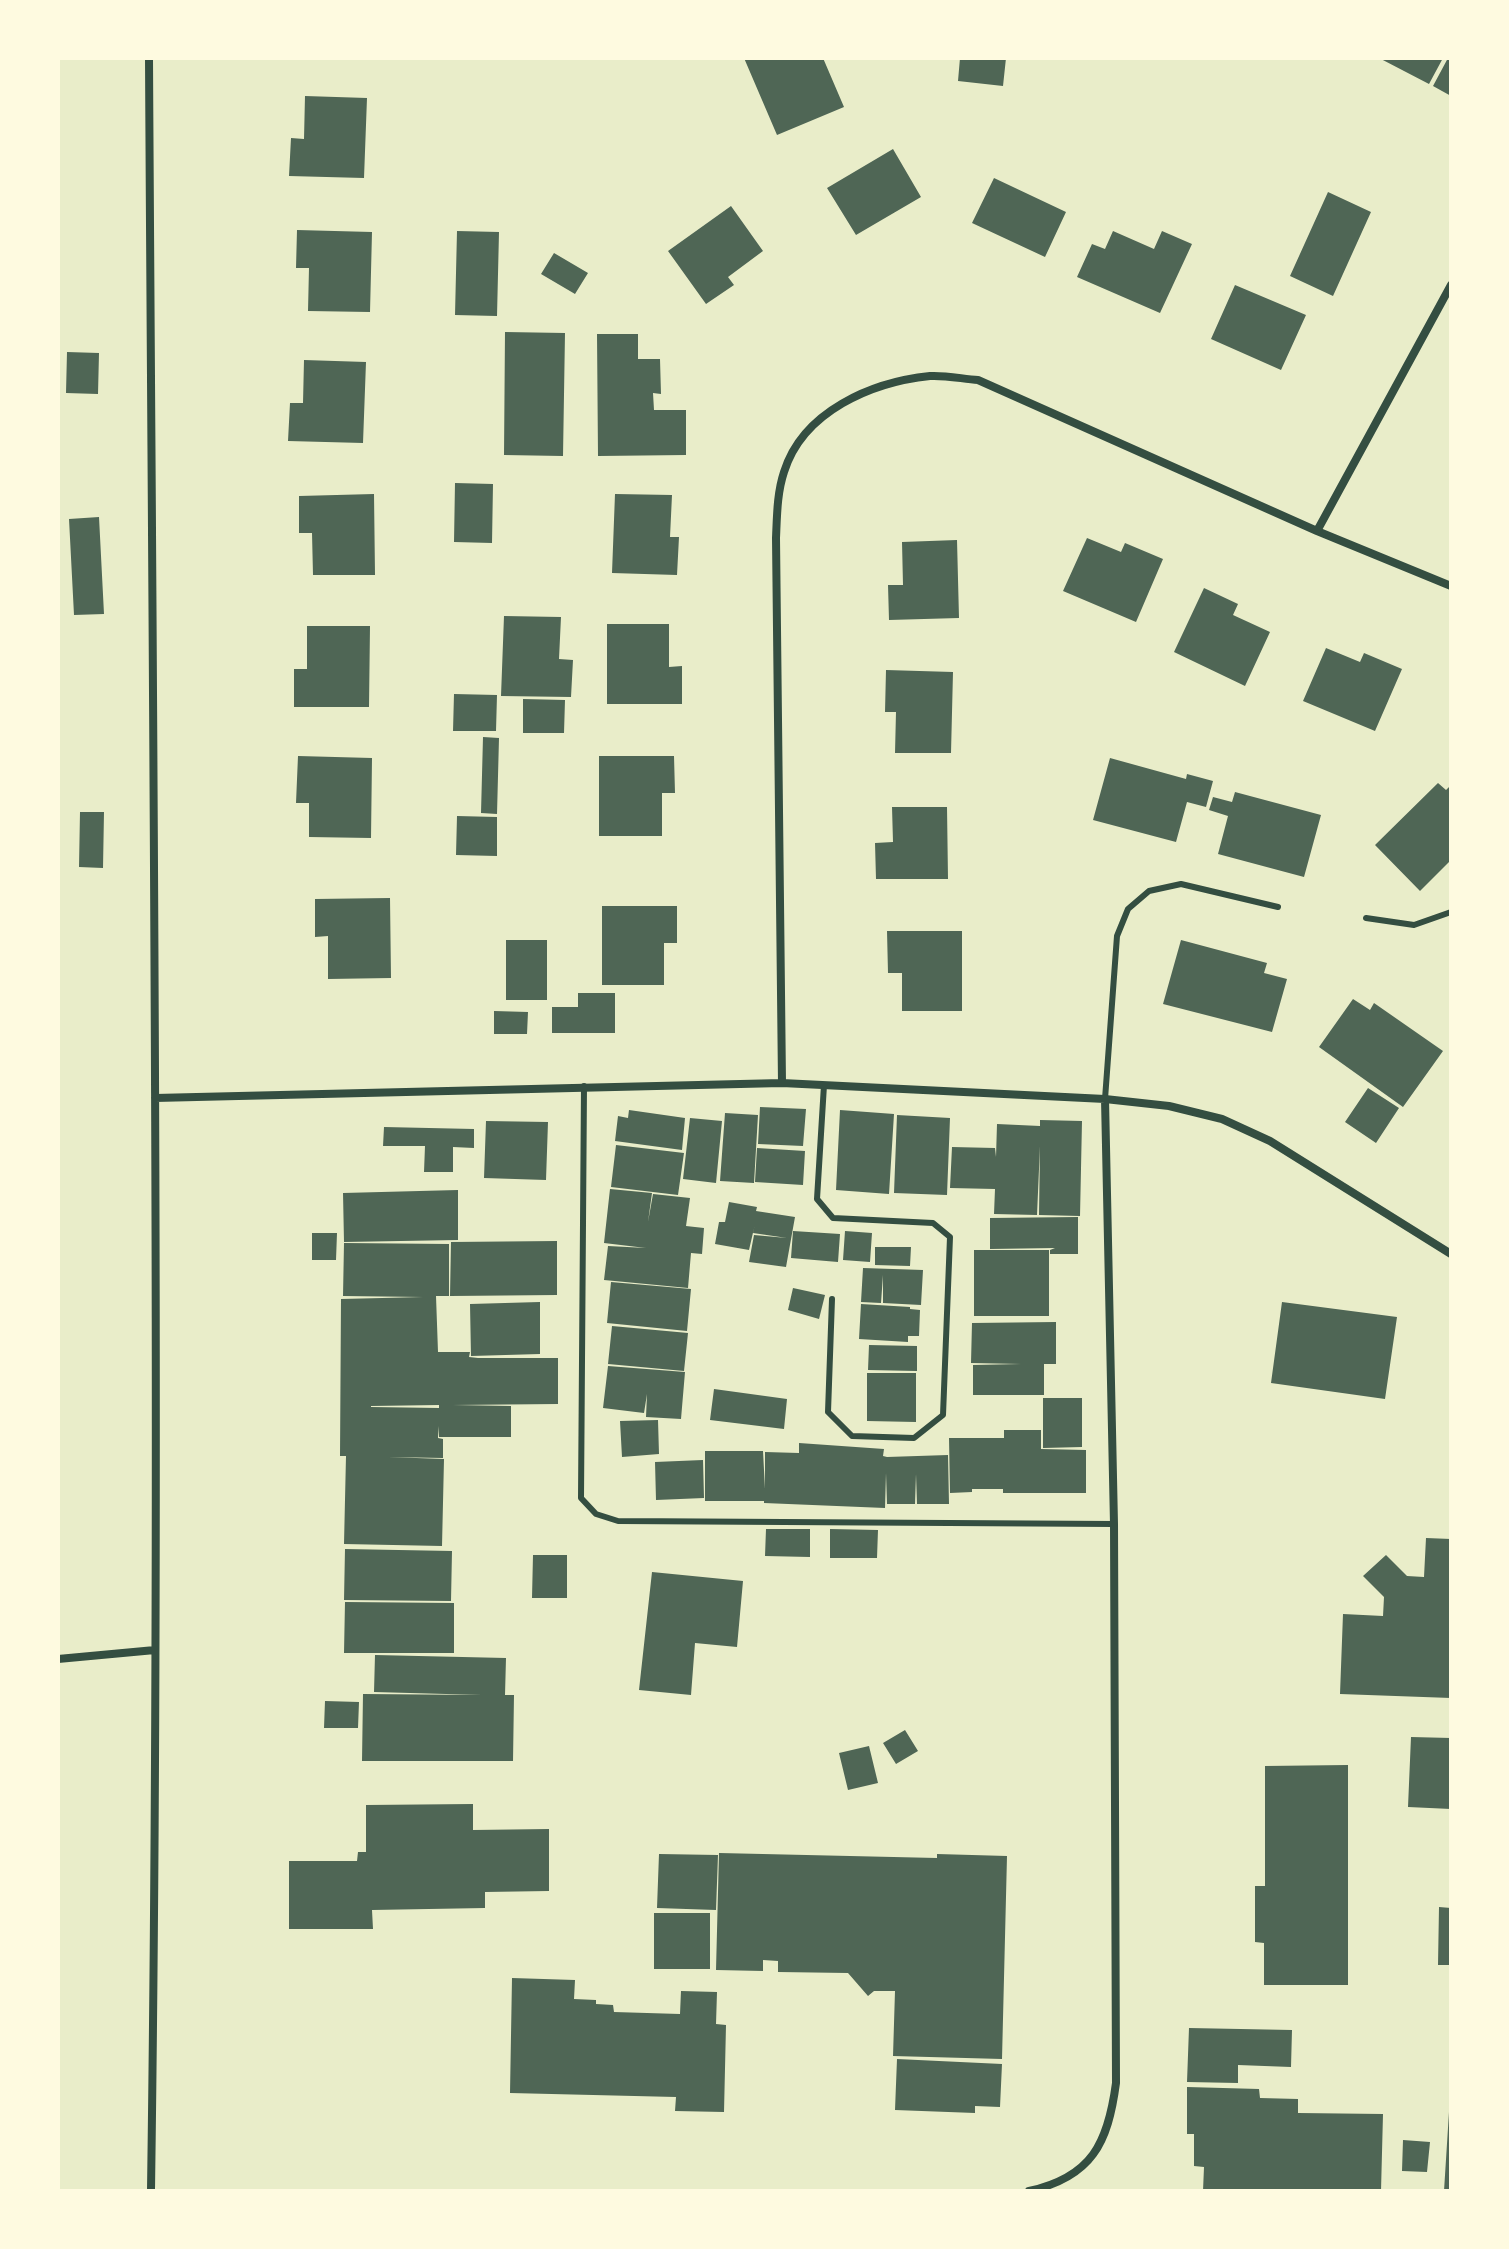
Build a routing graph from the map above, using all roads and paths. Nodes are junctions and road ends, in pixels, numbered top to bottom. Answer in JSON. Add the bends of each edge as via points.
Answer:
{"nodes":[{"id":1,"x":149,"y":58,"type":"edge"},
{"id":2,"x":1451,"y":285,"type":"edge"},
{"id":3,"x":1317,"y":531,"type":"junction"},
{"id":4,"x":1451,"y":586,"type":"edge"},
{"id":5,"x":1278,"y":907,"type":"dead end"},
{"id":6,"x":1451,"y":912,"type":"edge"},
{"id":7,"x":1366,"y":918,"type":"dead end"},
{"id":8,"x":782,"y":1083,"type":"junction"},
{"id":9,"x":824,"y":1085,"type":"junction"},
{"id":10,"x":584,"y":1086,"type":"junction"},
{"id":11,"x":155,"y":1098,"type":"junction"},
{"id":12,"x":1105,"y":1099,"type":"junction"},
{"id":13,"x":1451,"y":1254,"type":"edge"},
{"id":14,"x":832,"y":1299,"type":"dead end"},
{"id":15,"x":1114,"y":1524,"type":"junction"},
{"id":16,"x":155,"y":1650,"type":"junction"},
{"id":17,"x":58,"y":1659,"type":"edge"},
{"id":18,"x":151,"y":2191,"type":"edge"},
{"id":19,"x":1029,"y":2191,"type":"edge"}],
"edges":[{"from":1,"to":11,"type":"street"},
{"from":2,"to":3,"type":"street"},
{"from":3,"to":4,"type":"street"},
{"from":3,"to":8,"type":"street","via":[[978,380],[933,376],[891,382],[852,396],[817,422],[795,448],[778,499]]},
{"from":5,"to":12,"type":"lane","via":[[1181,884],[1149,891],[1128,909],[1117,936]]},
{"from":6,"to":7,"type":"lane","via":[[1414,925]]},
{"from":8,"to":9,"type":"street"},
{"from":8,"to":10,"type":"street"},
{"from":9,"to":12,"type":"street"},
{"from":9,"to":14,"type":"lane","via":[[817,1199],[833,1218],[933,1223],[950,1237],[943,1415],[914,1438],[852,1436],[828,1412]]},
{"from":10,"to":11,"type":"street"},
{"from":10,"to":15,"type":"lane","via":[[581,1498],[596,1514],[618,1521]]},
{"from":11,"to":16,"type":"street"},
{"from":12,"to":13,"type":"street","via":[[1222,1119],[1270,1141]]},
{"from":12,"to":15,"type":"street"},
{"from":15,"to":19,"type":"street","via":[[1116,2083],[1111,2118],[1098,2149],[1081,2170]]},
{"from":16,"to":17,"type":"street"},
{"from":16,"to":18,"type":"street"}]}
